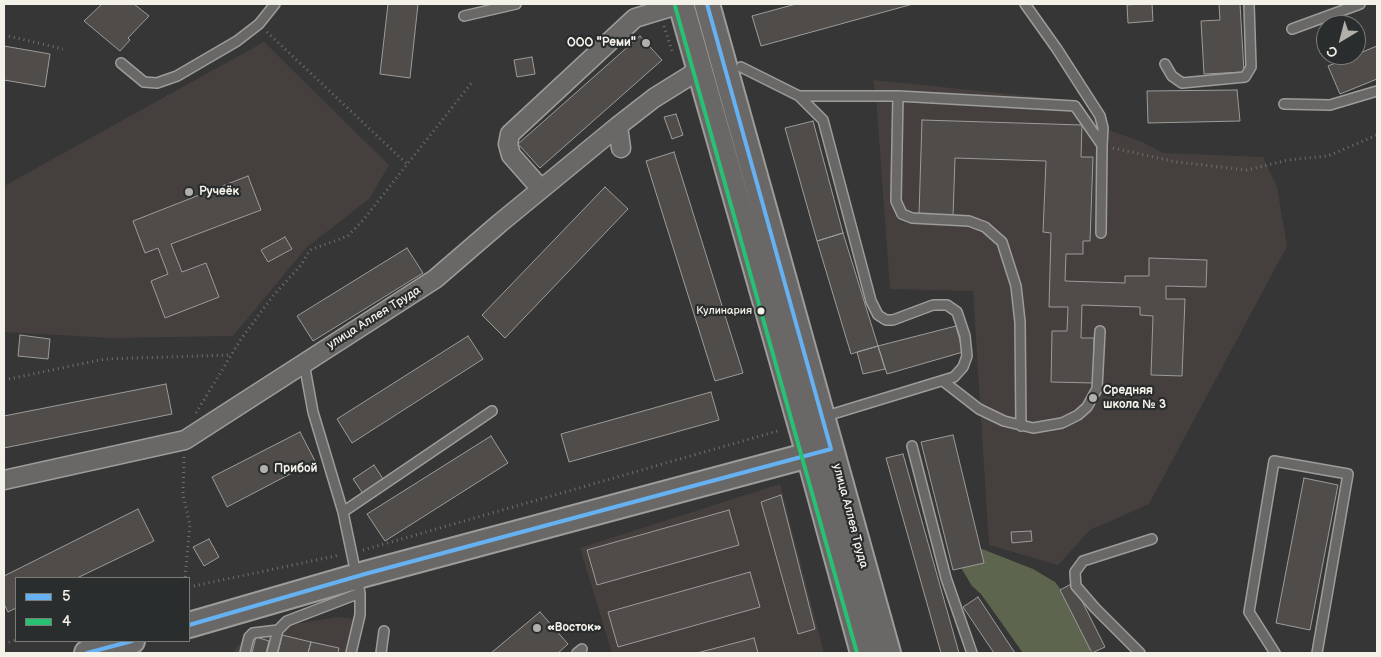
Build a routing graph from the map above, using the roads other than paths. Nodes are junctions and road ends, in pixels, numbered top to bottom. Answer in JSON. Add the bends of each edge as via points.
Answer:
{"nodes":[{"id":1,"x":275,"y":4,"type":"edge"},
{"id":2,"x":516,"y":4,"type":"edge"},
{"id":3,"x":707,"y":4,"type":"edge"},
{"id":4,"x":1024,"y":4,"type":"edge"},
{"id":5,"x":1249,"y":4,"type":"edge"},
{"id":6,"x":1360,"y":4,"type":"edge"},
{"id":7,"x":674,"y":6,"type":"edge"},
{"id":8,"x":464,"y":16,"type":"dead end"},
{"id":9,"x":1292,"y":29,"type":"dead end"},
{"id":10,"x":121,"y":63,"type":"dead end"},
{"id":11,"x":1165,"y":64,"type":"dead end"},
{"id":12,"x":741,"y":68,"type":"dead end"},
{"id":13,"x":690,"y":76,"type":"junction"},
{"id":14,"x":1377,"y":91,"type":"edge"},
{"id":15,"x":799,"y":96,"type":"junction"},
{"id":16,"x":898,"y":96,"type":"junction"},
{"id":17,"x":1284,"y":104,"type":"dead end"},
{"id":18,"x":618,"y":126,"type":"junction"},
{"id":19,"x":1102,"y":145,"type":"junction"},
{"id":20,"x":621,"y":148,"type":"dead end"},
{"id":21,"x":541,"y":189,"type":"junction"},
{"id":22,"x":1101,"y":233,"type":"dead end"},
{"id":23,"x":1100,"y":331,"type":"dead end"},
{"id":24,"x":304,"y":362,"type":"junction"},
{"id":25,"x":943,"y":381,"type":"junction"},
{"id":26,"x":492,"y":412,"type":"dead end"},
{"id":27,"x":822,"y":417,"type":"junction"},
{"id":28,"x":1021,"y":426,"type":"junction"},
{"id":29,"x":912,"y":446,"type":"dead end"},
{"id":30,"x":820,"y":452,"type":"junction"},
{"id":31,"x":4,"y":480,"type":"edge"},
{"id":32,"x":343,"y":512,"type":"junction"},
{"id":33,"x":1152,"y":538,"type":"dead end"},
{"id":34,"x":358,"y":585,"type":"junction"},
{"id":35,"x":190,"y":625,"type":"edge"},
{"id":36,"x":278,"y":630,"type":"junction"},
{"id":37,"x":384,"y":631,"type":"dead end"},
{"id":38,"x":128,"y":642,"type":"edge"},
{"id":39,"x":87,"y":653,"type":"edge"},
{"id":40,"x":245,"y":653,"type":"edge"},
{"id":41,"x":272,"y":653,"type":"edge"},
{"id":42,"x":351,"y":653,"type":"edge"},
{"id":43,"x":381,"y":653,"type":"edge"},
{"id":44,"x":862,"y":653,"type":"edge"},
{"id":45,"x":888,"y":653,"type":"edge"},
{"id":46,"x":972,"y":653,"type":"edge"},
{"id":47,"x":1140,"y":653,"type":"edge"},
{"id":48,"x":1276,"y":653,"type":"edge"},
{"id":49,"x":1317,"y":653,"type":"edge"}],
"edges":[{"from":1,"to":10,"type":"lane","via":[[259,24],[238,41],[176,76],[157,83],[144,82]]},
{"from":2,"to":8,"type":"lane"},
{"from":3,"to":27,"type":"street","name":"улица Аллея Труда"},
{"from":4,"to":19,"type":"lane","via":[[1100,116]]},
{"from":5,"to":11,"type":"lane","via":[[1251,67],[1245,77],[1182,83],[1172,76]]},
{"from":6,"to":9,"type":"lane"},
{"from":7,"to":13,"type":"street","name":"улица Аллея Труда"},
{"from":7,"to":21,"type":"street","via":[[635,18],[510,134],[511,155]]},
{"from":12,"to":15,"type":"lane"},
{"from":13,"to":18,"type":"street","name":"улица Аллея Труда"},
{"from":13,"to":30,"type":"street","name":"улица Аллея Труда"},
{"from":14,"to":17,"type":"lane","via":[[1330,105]]},
{"from":15,"to":16,"type":"lane"},
{"from":15,"to":25,"type":"lane","via":[[823,120],[871,301],[878,315],[893,320],[933,304],[947,305],[957,312],[967,356],[963,368],[954,377]]},
{"from":16,"to":19,"type":"lane","via":[[1075,106]]},
{"from":16,"to":28,"type":"lane","via":[[896,201],[902,214],[912,218],[969,221],[986,227],[1002,242],[1016,286],[1020,322]]},
{"from":18,"to":20,"type":"street"},
{"from":18,"to":21,"type":"street","name":"улица Аллея Труда"},
{"from":19,"to":22,"type":"lane"},
{"from":21,"to":24,"type":"street","name":"улица Аллея Труда","via":[[435,279]]},
{"from":23,"to":28,"type":"lane","via":[[1097,389],[1087,407],[1062,423],[1033,428]]},
{"from":24,"to":31,"type":"street","name":"улица Аллея Труда","via":[[185,440]]},
{"from":24,"to":32,"type":"lane","via":[[313,412]]},
{"from":25,"to":27,"type":"lane"},
{"from":25,"to":28,"type":"lane","via":[[979,409]]},
{"from":26,"to":32,"type":"lane"},
{"from":27,"to":30,"type":"street","name":"улица Аллея Труда"},
{"from":29,"to":46,"type":"lane","via":[[946,578]]},
{"from":30,"to":34,"type":"street"},
{"from":30,"to":44,"type":"street","name":"улица Аллея Труда"},
{"from":30,"to":45,"type":"street","name":"улица Аллея Труда"},
{"from":32,"to":34,"type":"lane"},
{"from":33,"to":47,"type":"lane","via":[[1084,561],[1075,572],[1076,586]]},
{"from":34,"to":35,"type":"street"},
{"from":34,"to":36,"type":"lane","via":[[287,621]]},
{"from":34,"to":42,"type":"lane","via":[[360,615]]},
{"from":36,"to":40,"type":"lane","via":[[251,634]]},
{"from":36,"to":41,"type":"lane"},
{"from":37,"to":43,"type":"lane"},
{"from":38,"to":39,"type":"street"},
{"from":48,"to":49,"type":"lane","via":[[1249,612],[1274,461],[1348,474]]}]}
